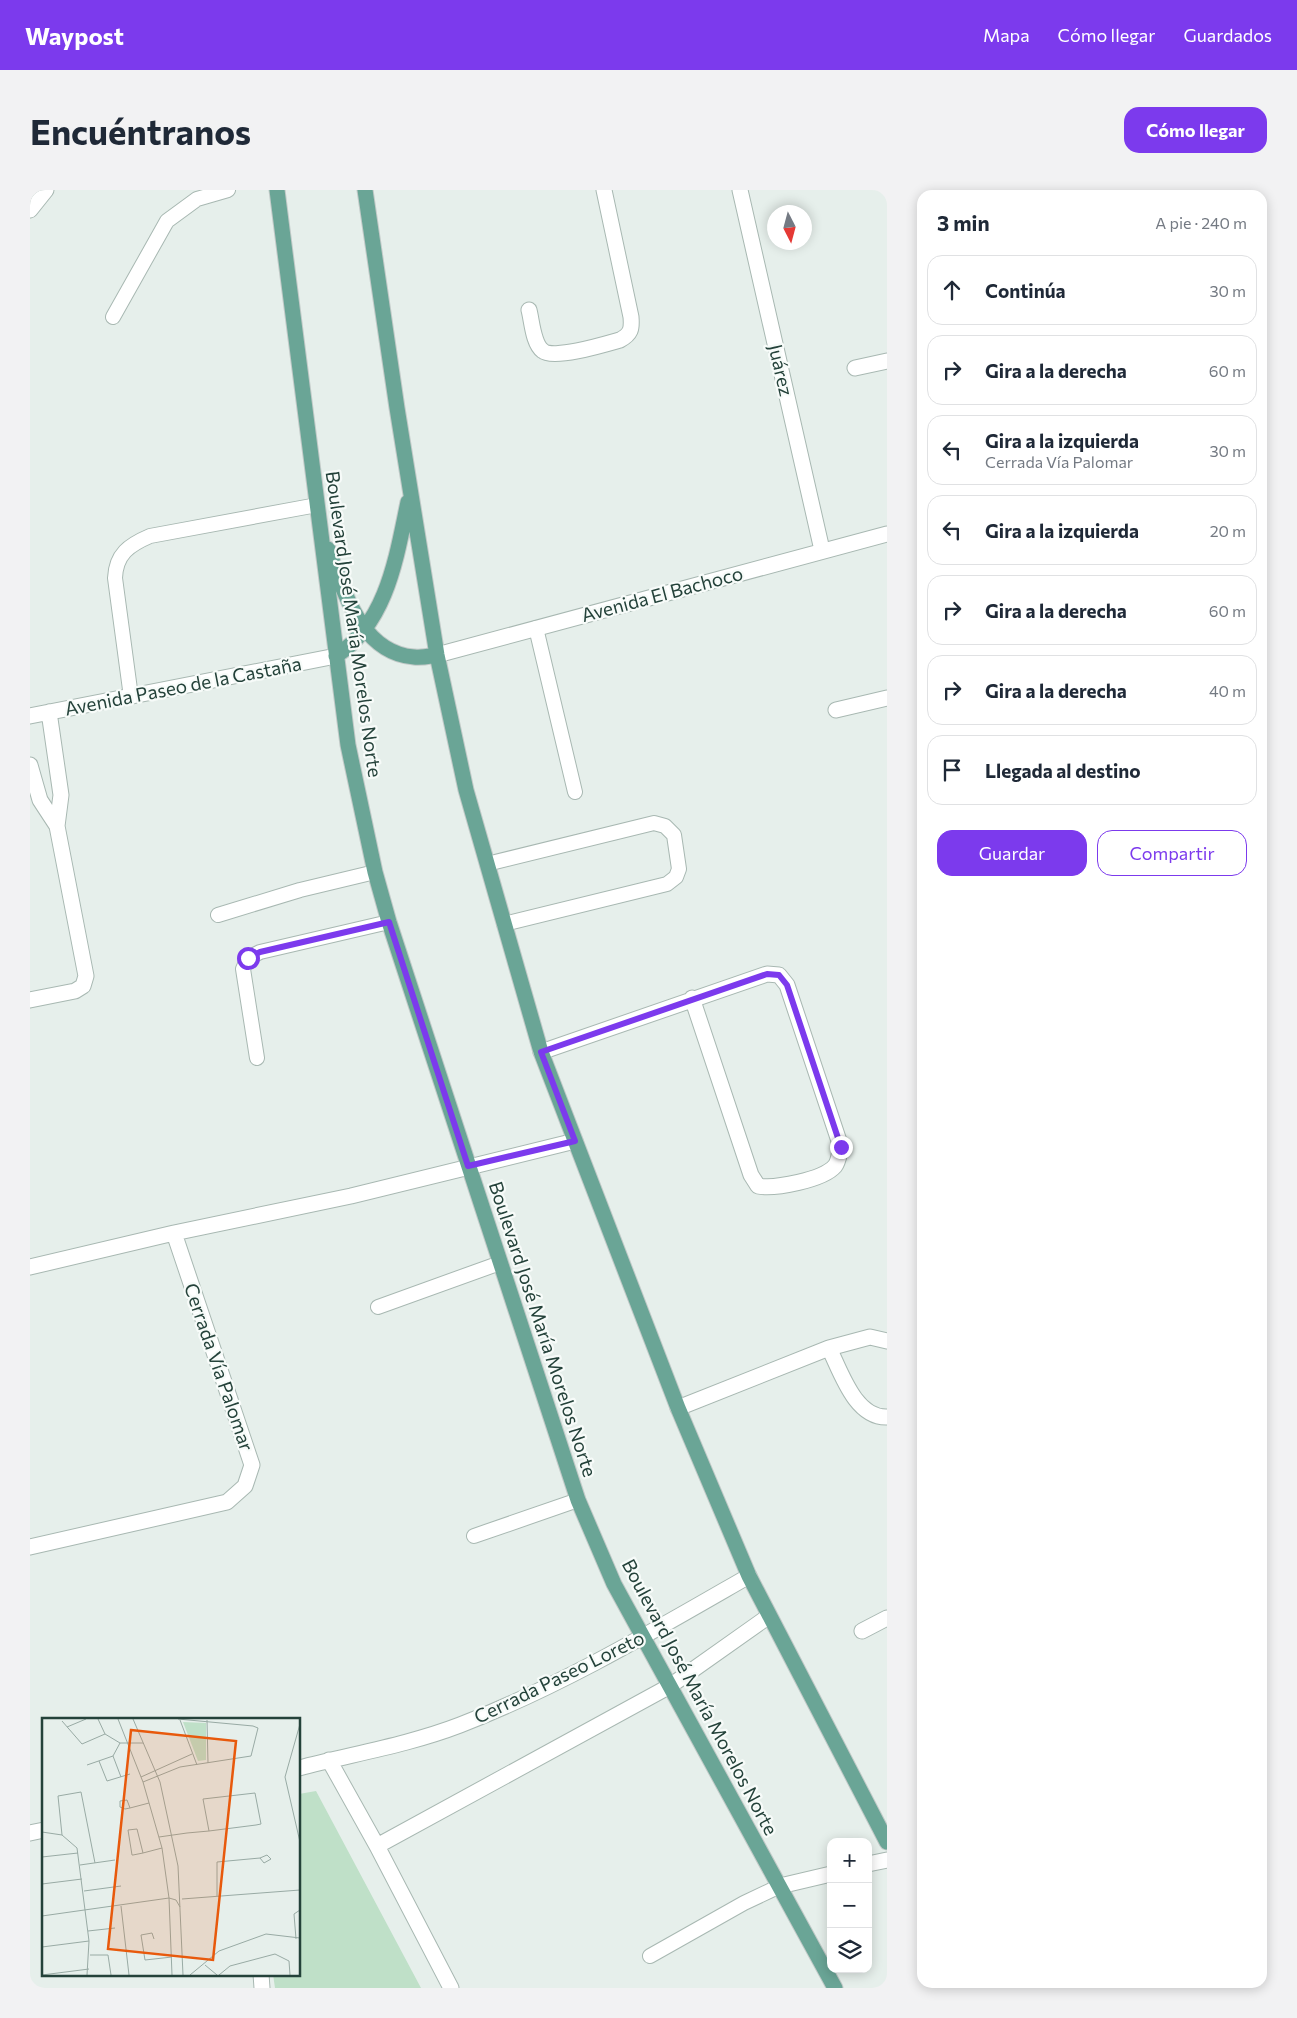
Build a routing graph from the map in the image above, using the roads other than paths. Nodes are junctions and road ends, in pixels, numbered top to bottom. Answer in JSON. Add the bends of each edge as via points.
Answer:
{"nodes":[{"id":1,"x":46,"y":190,"type":"edge"},
{"id":2,"x":228,"y":190,"type":"edge"},
{"id":3,"x":277,"y":190,"type":"edge"},
{"id":4,"x":365,"y":190,"type":"edge"},
{"id":5,"x":604,"y":190,"type":"edge"},
{"id":6,"x":740,"y":190,"type":"edge"},
{"id":7,"x":30,"y":210,"type":"edge"},
{"id":8,"x":529,"y":310,"type":"dead end"},
{"id":9,"x":113,"y":317,"type":"dead end"},
{"id":10,"x":887,"y":361,"type":"edge"},
{"id":11,"x":855,"y":368,"type":"dead end"},
{"id":12,"x":410,"y":492,"type":"junction"},
{"id":13,"x":317,"y":505,"type":"junction"},
{"id":14,"x":319,"y":527,"type":"junction"},
{"id":15,"x":887,"y":534,"type":"edge"},
{"id":16,"x":822,"y":550,"type":"junction"},
{"id":17,"x":536,"y":628,"type":"junction"},
{"id":18,"x":365,"y":630,"type":"junction"},
{"id":19,"x":437,"y":655,"type":"junction"},
{"id":20,"x":336,"y":656,"type":"junction"},
{"id":21,"x":131,"y":697,"type":"junction"},
{"id":22,"x":887,"y":698,"type":"edge"},
{"id":23,"x":836,"y":710,"type":"dead end"},
{"id":24,"x":49,"y":712,"type":"junction"},
{"id":25,"x":30,"y":716,"type":"edge"},
{"id":26,"x":30,"y":765,"type":"edge"},
{"id":27,"x":575,"y":792,"type":"dead end"},
{"id":28,"x":57,"y":826,"type":"junction"},
{"id":29,"x":487,"y":864,"type":"junction"},
{"id":30,"x":375,"y":872,"type":"junction"},
{"id":31,"x":218,"y":915,"type":"dead end"},
{"id":32,"x":389,"y":922,"type":"junction"},
{"id":33,"x":504,"y":924,"type":"junction"},
{"id":34,"x":692,"y":998,"type":"junction"},
{"id":35,"x":30,"y":1000,"type":"edge"},
{"id":36,"x":541,"y":1052,"type":"junction"},
{"id":37,"x":257,"y":1058,"type":"dead end"},
{"id":38,"x":575,"y":1141,"type":"junction"},
{"id":39,"x":468,"y":1166,"type":"junction"},
{"id":40,"x":174,"y":1233,"type":"junction"},
{"id":41,"x":500,"y":1264,"type":"junction"},
{"id":42,"x":30,"y":1267,"type":"edge"},
{"id":43,"x":378,"y":1307,"type":"dead end"},
{"id":44,"x":887,"y":1342,"type":"edge"},
{"id":45,"x":829,"y":1348,"type":"junction"},
{"id":46,"x":678,"y":1408,"type":"junction"},
{"id":47,"x":887,"y":1417,"type":"edge"},
{"id":48,"x":578,"y":1500,"type":"junction"},
{"id":49,"x":474,"y":1536,"type":"dead end"},
{"id":50,"x":30,"y":1547,"type":"edge"},
{"id":51,"x":749,"y":1576,"type":"junction"},
{"id":52,"x":768,"y":1616,"type":"junction"},
{"id":53,"x":887,"y":1618,"type":"edge"},
{"id":54,"x":862,"y":1630,"type":"dead end"},
{"id":55,"x":643,"y":1636,"type":"junction"},
{"id":56,"x":670,"y":1686,"type":"junction"},
{"id":57,"x":328,"y":1760,"type":"junction"},
{"id":58,"x":300,"y":1768,"type":"edge"},
{"id":59,"x":887,"y":1842,"type":"edge"},
{"id":60,"x":377,"y":1846,"type":"junction"},
{"id":61,"x":887,"y":1860,"type":"edge"},
{"id":62,"x":872,"y":1863,"type":"edge"},
{"id":63,"x":827,"y":1875,"type":"edge"},
{"id":64,"x":780,"y":1886,"type":"junction"},
{"id":65,"x":650,"y":1956,"type":"dead end"},
{"id":66,"x":451,"y":1988,"type":"edge"},
{"id":67,"x":835,"y":1988,"type":"edge"}],
"edges":[{"from":1,"to":7,"type":"street"},
{"from":2,"to":9,"type":"lane","via":[[197,198],[167,221]]},
{"from":3,"to":13,"type":"main road","name":"Boulevard José María Morelos Norte"},
{"from":4,"to":12,"type":"main road"},
{"from":5,"to":8,"type":"street","via":[[631,317],[629,335],[620,340],[549,354],[538,345]]},
{"from":6,"to":16,"type":"street","name":"Juárez"},
{"from":10,"to":11,"type":"street"},
{"from":12,"to":18,"type":"main road","via":[[390,579],[379,609]]},
{"from":12,"to":19,"type":"main road"},
{"from":13,"to":14,"type":"main road","name":"Boulevard José María Morelos Norte"},
{"from":13,"to":21,"type":"lane","via":[[150,536],[131,544],[120,554],[116,578]]},
{"from":14,"to":18,"type":"main road","via":[[349,601]]},
{"from":14,"to":20,"type":"main road","name":"Boulevard José María Morelos Norte"},
{"from":15,"to":16,"type":"street","name":"Avenida El Bachoco"},
{"from":16,"to":17,"type":"street","name":"Avenida El Bachoco"},
{"from":17,"to":19,"type":"street","name":"Avenida El Bachoco"},
{"from":17,"to":27,"type":"lane"},
{"from":18,"to":19,"type":"main road","via":[[384,647],[400,655],[416,658]]},
{"from":18,"to":20,"type":"main road"},
{"from":19,"to":29,"type":"main road","via":[[466,790]]},
{"from":20,"to":21,"type":"street","name":"Avenida Paseo de la Castaña"},
{"from":20,"to":30,"type":"main road","name":"Boulevard José María Morelos Norte","via":[[348,745]]},
{"from":21,"to":24,"type":"street","name":"Avenida Paseo de la Castaña"},
{"from":22,"to":23,"type":"street"},
{"from":24,"to":25,"type":"street","name":"Avenida Paseo de la Castaña"},
{"from":24,"to":28,"type":"street","via":[[61,795]]},
{"from":26,"to":28,"type":"street","via":[[40,800]]},
{"from":28,"to":35,"type":"street","via":[[86,976],[83,986],[75,991]]},
{"from":29,"to":33,"type":"main road"},
{"from":29,"to":33,"type":"lane","via":[[654,822],[665,826],[674,835],[679,869],[676,877],[667,884]]},
{"from":30,"to":31,"type":"lane"},
{"from":30,"to":32,"type":"main road","name":"Boulevard José María Morelos Norte"},
{"from":32,"to":37,"type":"lane","via":[[260,952],[248,958],[243,969]]},
{"from":32,"to":39,"type":"main road","name":"Boulevard José María Morelos Norte"},
{"from":33,"to":36,"type":"main road"},
{"from":34,"to":34,"type":"street","via":[[767,974],[779,975],[787,985],[841,1147],[837,1164],[827,1173],[771,1188],[758,1186],[751,1175]]},
{"from":34,"to":36,"type":"street"},
{"from":36,"to":38,"type":"main road"},
{"from":38,"to":39,"type":"street"},
{"from":38,"to":46,"type":"main road"},
{"from":39,"to":40,"type":"street","via":[[351,1196]]},
{"from":39,"to":41,"type":"main road","name":"Boulevard José María Morelos Norte"},
{"from":40,"to":42,"type":"street"},
{"from":40,"to":50,"type":"street","name":"Cerrada Vía Palomar","via":[[252,1465],[245,1486],[227,1502]]},
{"from":41,"to":43,"type":"lane"},
{"from":41,"to":48,"type":"main road","name":"Boulevard José María Morelos Norte"},
{"from":44,"to":45,"type":"street","via":[[870,1337]]},
{"from":45,"to":46,"type":"street"},
{"from":45,"to":47,"type":"street","via":[[851,1391],[865,1410]]},
{"from":46,"to":51,"type":"main road"},
{"from":48,"to":49,"type":"lane"},
{"from":48,"to":55,"type":"main road","name":"Boulevard José María Morelos Norte","via":[[614,1584]]},
{"from":51,"to":52,"type":"main road"},
{"from":51,"to":55,"type":"street","name":"Cerrada Paseo Loreto"},
{"from":52,"to":56,"type":"street"},
{"from":52,"to":59,"type":"main road"},
{"from":53,"to":54,"type":"street"},
{"from":55,"to":56,"type":"main road","name":"Boulevard José María Morelos Norte"},
{"from":55,"to":57,"type":"street","name":"Cerrada Paseo Loreto","via":[[520,1700],[458,1726],[394,1746]]},
{"from":56,"to":60,"type":"street"},
{"from":56,"to":64,"type":"main road","name":"Boulevard José María Morelos Norte"},
{"from":57,"to":58,"type":"street","name":"Cerrada Paseo Loreto"},
{"from":57,"to":60,"type":"street"},
{"from":60,"to":66,"type":"street"},
{"from":61,"to":62,"type":"street"},
{"from":63,"to":64,"type":"street"},
{"from":64,"to":65,"type":"lane"},
{"from":64,"to":67,"type":"main road","name":"Boulevard José María Morelos Norte"}]}
